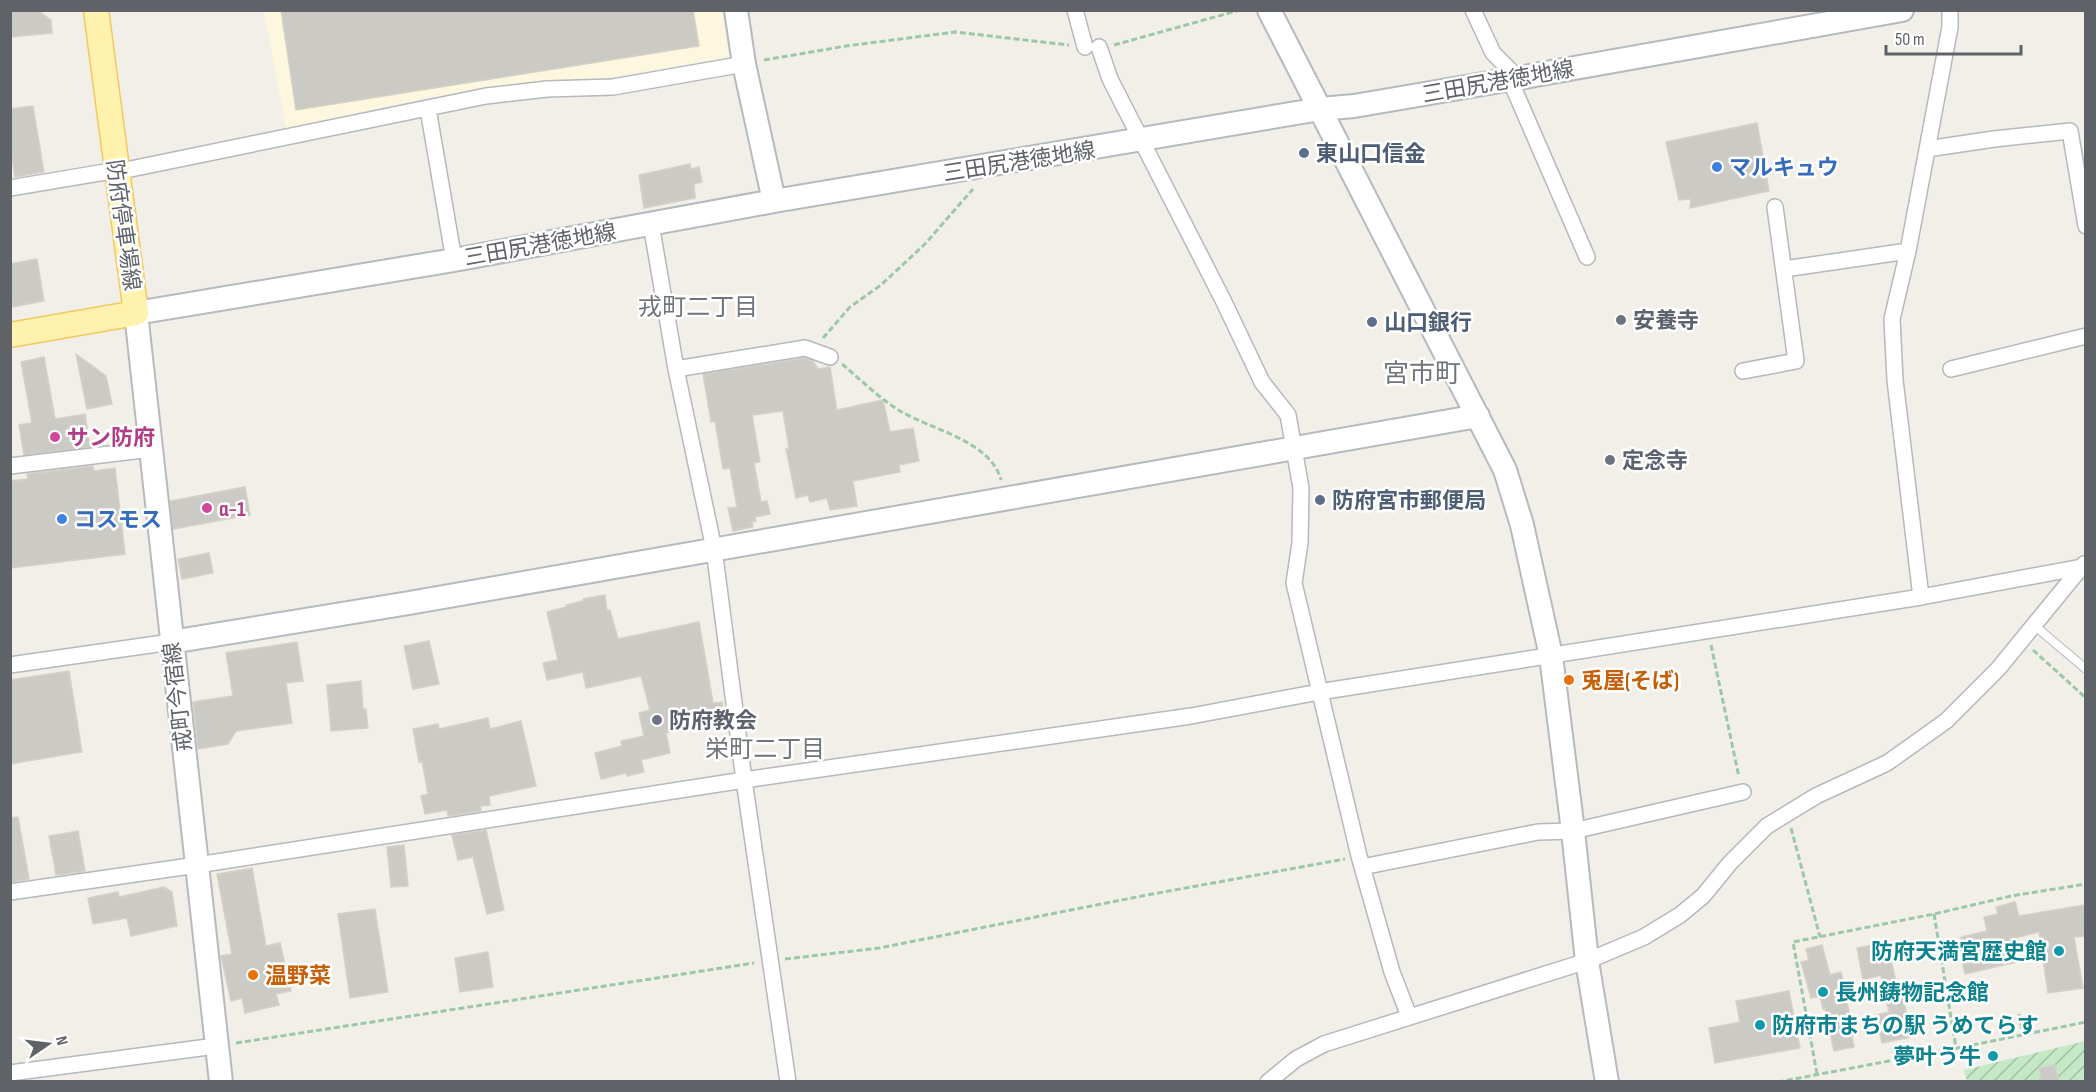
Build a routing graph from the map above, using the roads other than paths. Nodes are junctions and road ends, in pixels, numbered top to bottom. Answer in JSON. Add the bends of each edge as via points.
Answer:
{"nodes":[{"id":1,"x":96,"y":10,"type":"edge"},
{"id":2,"x":736,"y":10,"type":"edge"},
{"id":3,"x":1076,"y":10,"type":"edge"},
{"id":4,"x":1269,"y":10,"type":"edge"},
{"id":5,"x":1473,"y":10,"type":"edge"},
{"id":6,"x":1902,"y":10,"type":"edge"},
{"id":7,"x":1950,"y":10,"type":"edge"},
{"id":8,"x":744,"y":63,"type":"junction"},
{"id":9,"x":1514,"y":79,"type":"junction"},
{"id":10,"x":428,"y":109,"type":"junction"},
{"id":11,"x":1320,"y":109,"type":"junction"},
{"id":12,"x":1141,"y":141,"type":"junction"},
{"id":13,"x":1927,"y":149,"type":"junction"},
{"id":14,"x":110,"y":172,"type":"junction"},
{"id":15,"x":10,"y":188,"type":"edge"},
{"id":16,"x":774,"y":201,"type":"junction"},
{"id":17,"x":1775,"y":207,"type":"dead end"},
{"id":18,"x":651,"y":224,"type":"junction"},
{"id":19,"x":2085,"y":226,"type":"edge"},
{"id":20,"x":1908,"y":251,"type":"junction"},
{"id":21,"x":1587,"y":257,"type":"dead end"},
{"id":22,"x":454,"y":260,"type":"junction"},
{"id":23,"x":1784,"y":269,"type":"junction"},
{"id":24,"x":136,"y":313,"type":"junction"},
{"id":25,"x":10,"y":335,"type":"edge"},
{"id":26,"x":2085,"y":336,"type":"edge"},
{"id":27,"x":830,"y":357,"type":"road end"},
{"id":28,"x":676,"y":369,"type":"junction"},
{"id":29,"x":1951,"y":369,"type":"dead end"},
{"id":30,"x":1743,"y":371,"type":"dead end"},
{"id":31,"x":1478,"y":416,"type":"junction"},
{"id":32,"x":151,"y":449,"type":"junction"},
{"id":33,"x":1294,"y":449,"type":"junction"},
{"id":34,"x":10,"y":466,"type":"edge"},
{"id":35,"x":714,"y":549,"type":"junction"},
{"id":36,"x":2084,"y":564,"type":"edge"},
{"id":37,"x":1922,"y":597,"type":"junction"},
{"id":38,"x":2035,"y":626,"type":"junction"},
{"id":39,"x":171,"y":642,"type":"junction"},
{"id":40,"x":1551,"y":656,"type":"junction"},
{"id":41,"x":10,"y":665,"type":"edge"},
{"id":42,"x":2085,"y":669,"type":"edge"},
{"id":43,"x":1319,"y":692,"type":"junction"},
{"id":44,"x":744,"y":780,"type":"junction"},
{"id":45,"x":1743,"y":792,"type":"road end"},
{"id":46,"x":1574,"y":831,"type":"junction"},
{"id":47,"x":1360,"y":862,"type":"junction"},
{"id":48,"x":197,"y":865,"type":"junction"},
{"id":49,"x":10,"y":892,"type":"edge"},
{"id":50,"x":1587,"y":961,"type":"junction"},
{"id":51,"x":1409,"y":1016,"type":"junction"},
{"id":52,"x":216,"y":1046,"type":"junction"},
{"id":53,"x":10,"y":1073,"type":"edge"},
{"id":54,"x":221,"y":1082,"type":"edge"},
{"id":55,"x":788,"y":1082,"type":"edge"},
{"id":56,"x":1268,"y":1082,"type":"edge"},
{"id":57,"x":1606,"y":1082,"type":"edge"}],
"edges":[{"from":1,"to":14,"type":"main road","name":"防府停車場線"},
{"from":2,"to":8,"type":"street"},
{"from":3,"to":12,"type":"street"},
{"from":4,"to":11,"type":"street"},
{"from":5,"to":9,"type":"street","via":[[1493,53]]},
{"from":6,"to":9,"type":"street","name":"三田尻港徳地線"},
{"from":7,"to":13,"type":"street"},
{"from":8,"to":10,"type":"street","via":[[613,87],[486,96]]},
{"from":8,"to":16,"type":"street"},
{"from":9,"to":11,"type":"street","name":"三田尻港徳地線"},
{"from":9,"to":21,"type":"street"},
{"from":10,"to":14,"type":"street"},
{"from":10,"to":22,"type":"street"},
{"from":11,"to":12,"type":"street","name":"三田尻港徳地線"},
{"from":11,"to":31,"type":"street"},
{"from":12,"to":16,"type":"street","name":"三田尻港徳地線"},
{"from":12,"to":33,"type":"street","via":[[1262,382],[1288,415]]},
{"from":13,"to":19,"type":"street","via":[[2070,131]]},
{"from":13,"to":20,"type":"street"},
{"from":14,"to":15,"type":"street"},
{"from":14,"to":24,"type":"main road","name":"防府停車場線"},
{"from":16,"to":18,"type":"street","name":"三田尻港徳地線"},
{"from":17,"to":23,"type":"street"},
{"from":18,"to":22,"type":"street","name":"三田尻港徳地線"},
{"from":18,"to":28,"type":"street"},
{"from":20,"to":23,"type":"street"},
{"from":20,"to":37,"type":"street","via":[[1892,320],[1892,343]]},
{"from":22,"to":24,"type":"street","name":"三田尻港徳地線"},
{"from":23,"to":30,"type":"street","via":[[1796,361]]},
{"from":24,"to":25,"type":"main road","name":"防府停車場線"},
{"from":24,"to":32,"type":"street","name":"戒町今宿線"},
{"from":26,"to":29,"type":"street"},
{"from":27,"to":28,"type":"street","via":[[805,348]]},
{"from":28,"to":35,"type":"street"},
{"from":31,"to":33,"type":"street"},
{"from":31,"to":40,"type":"street","via":[[1512,492]]},
{"from":32,"to":34,"type":"street"},
{"from":32,"to":39,"type":"street","name":"戒町今宿線"},
{"from":33,"to":35,"type":"street"},
{"from":33,"to":43,"type":"street","via":[[1301,488],[1300,543],[1294,583]]},
{"from":35,"to":39,"type":"street"},
{"from":35,"to":44,"type":"street"},
{"from":36,"to":37,"type":"street"},
{"from":36,"to":38,"type":"street"},
{"from":37,"to":40,"type":"street"},
{"from":38,"to":42,"type":"lane"},
{"from":38,"to":50,"type":"street","via":[[1946,721],[1887,762],[1816,796],[1767,826],[1703,897],[1680,915],[1644,937]]},
{"from":39,"to":41,"type":"street"},
{"from":39,"to":48,"type":"street","name":"戒町今宿線"},
{"from":40,"to":43,"type":"street"},
{"from":40,"to":46,"type":"street"},
{"from":43,"to":44,"type":"street","via":[[1191,716]]},
{"from":43,"to":47,"type":"street"},
{"from":44,"to":48,"type":"street"},
{"from":44,"to":55,"type":"street"},
{"from":45,"to":46,"type":"street"},
{"from":46,"to":47,"type":"street","via":[[1538,832]]},
{"from":46,"to":50,"type":"street"},
{"from":47,"to":51,"type":"street"},
{"from":48,"to":49,"type":"street"},
{"from":48,"to":52,"type":"street","name":"戒町今宿線"},
{"from":50,"to":51,"type":"street"},
{"from":50,"to":57,"type":"street"},
{"from":51,"to":56,"type":"street","via":[[1324,1044],[1296,1059]]},
{"from":52,"to":53,"type":"street"},
{"from":52,"to":54,"type":"street","name":"戒町今宿線"}]}
